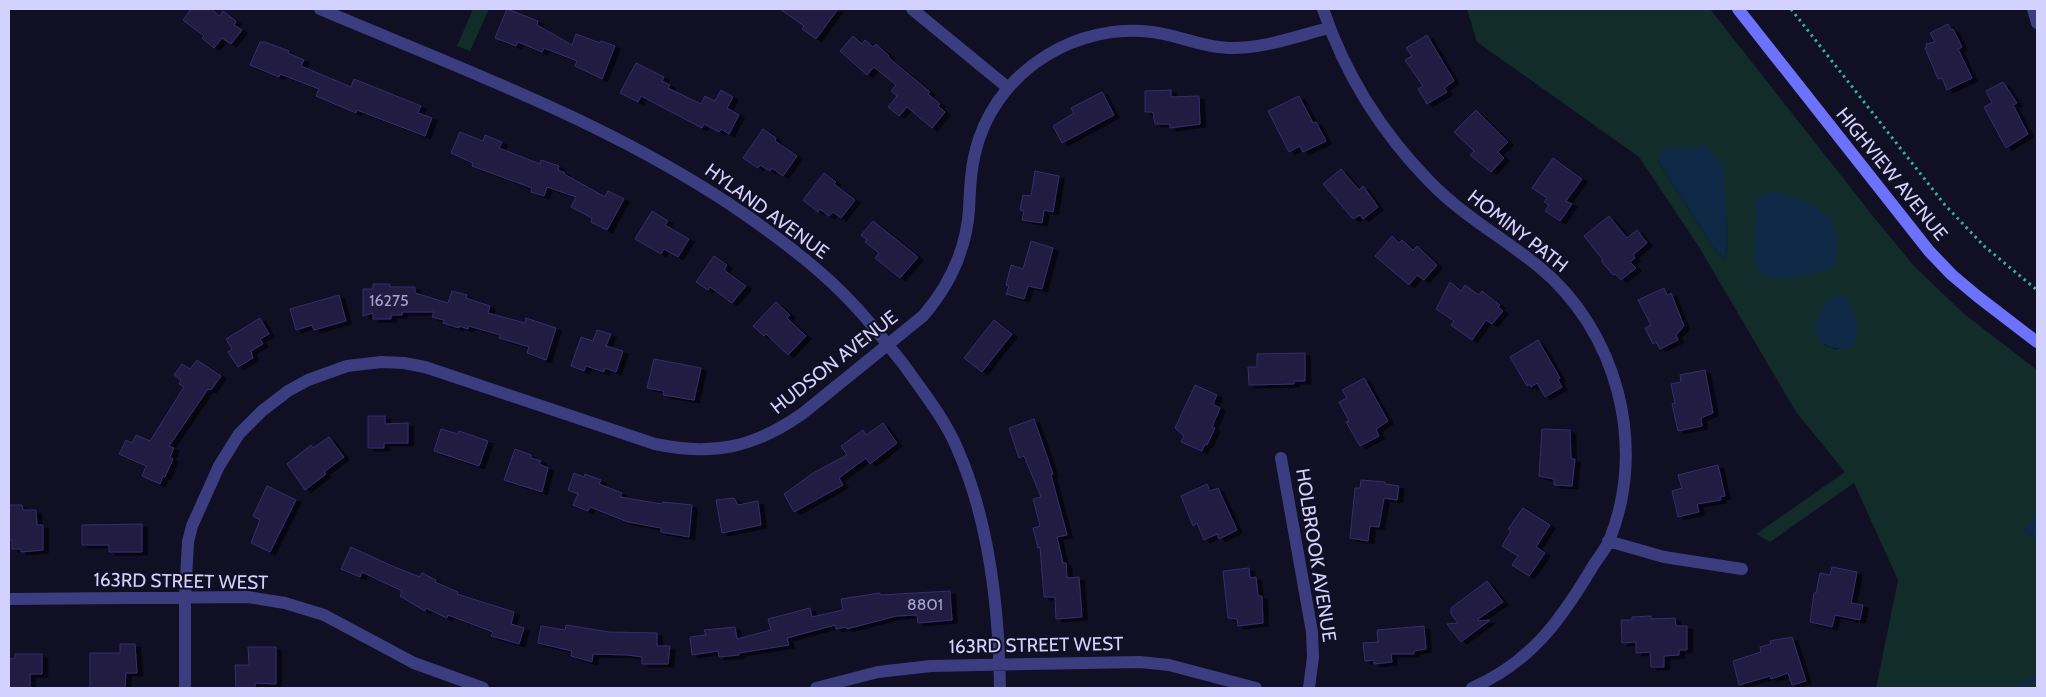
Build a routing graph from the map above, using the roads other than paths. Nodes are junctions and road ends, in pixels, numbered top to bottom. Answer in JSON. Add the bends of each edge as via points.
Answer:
{"nodes":[{"id":1,"x":320,"y":9,"type":"edge"},
{"id":2,"x":912,"y":9,"type":"edge"},
{"id":3,"x":1323,"y":9,"type":"edge"},
{"id":4,"x":1738,"y":9,"type":"edge"},
{"id":5,"x":2032,"y":9,"type":"edge"},
{"id":6,"x":2037,"y":23,"type":"edge"},
{"id":7,"x":1329,"y":28,"type":"junction"},
{"id":8,"x":1007,"y":87,"type":"junction"},
{"id":9,"x":2037,"y":342,"type":"edge"},
{"id":10,"x":888,"y":344,"type":"junction"},
{"id":11,"x":1280,"y":458,"type":"dead end"},
{"id":12,"x":1608,"y":541,"type":"junction"},
{"id":13,"x":1742,"y":569,"type":"dead end"},
{"id":14,"x":185,"y":597,"type":"junction"},
{"id":15,"x":9,"y":599,"type":"edge"},
{"id":16,"x":1000,"y":664,"type":"junction"},
{"id":17,"x":185,"y":688,"type":"edge"},
{"id":18,"x":483,"y":688,"type":"edge"},
{"id":19,"x":816,"y":688,"type":"edge"},
{"id":20,"x":1000,"y":688,"type":"edge"},
{"id":21,"x":1256,"y":688,"type":"edge"},
{"id":22,"x":1309,"y":688,"type":"edge"},
{"id":23,"x":1472,"y":688,"type":"edge"}],
"edges":[{"from":1,"to":10,"type":"street","name":"HYLAND AVENUE","via":[[577,118],[677,170],[766,228],[809,262],[853,303]]},
{"from":2,"to":8,"type":"street"},
{"from":3,"to":7,"type":"street","name":"HOMINY PATH"},
{"from":4,"to":9,"type":"street","name":"HIGHVIEW AVENUE","via":[[1929,250],[1952,275]]},
{"from":5,"to":6,"type":"street"},
{"from":7,"to":8,"type":"street","name":"HUDSON AVENUE","via":[[1266,45],[1232,48],[1196,44],[1153,32],[1103,34],[1056,50]]},
{"from":7,"to":12,"type":"street","name":"HOMINY PATH","via":[[1363,95],[1404,152],[1453,204],[1539,266],[1586,320],[1604,351],[1623,412],[1626,455],[1621,496]]},
{"from":8,"to":10,"type":"street","name":"HUDSON AVENUE","via":[[991,111],[976,148],[971,167],[966,236],[946,286],[923,316]]},
{"from":10,"to":14,"type":"street","name":"HUDSON AVENUE","via":[[783,428],[749,442],[706,450],[655,444],[425,367],[404,363],[347,366],[308,380],[262,411],[239,434],[218,466],[192,526],[187,549]]},
{"from":10,"to":16,"type":"street","name":"HYLAND AVENUE","via":[[940,415],[965,469],[990,568]]},
{"from":11,"to":22,"type":"street","name":"HOLBROOK AVENUE","via":[[1312,632]]},
{"from":12,"to":13,"type":"street","via":[[1664,558]]},
{"from":12,"to":23,"type":"street","name":"HOMINY PATH","via":[[1541,642],[1514,665]]},
{"from":14,"to":15,"type":"street","name":"163RD STREET WEST"},
{"from":14,"to":17,"type":"street","name":"HUDSON AVENUE"},
{"from":14,"to":18,"type":"street","name":"163RD STREET WEST","via":[[248,597],[305,608],[337,621],[414,663]]},
{"from":16,"to":19,"type":"street","name":"163RD STREET WEST","via":[[931,666],[878,672]]},
{"from":16,"to":20,"type":"street","name":"HYLAND AVENUE"},
{"from":16,"to":21,"type":"street","name":"163RD STREET WEST","via":[[1140,662],[1170,665]]}]}
